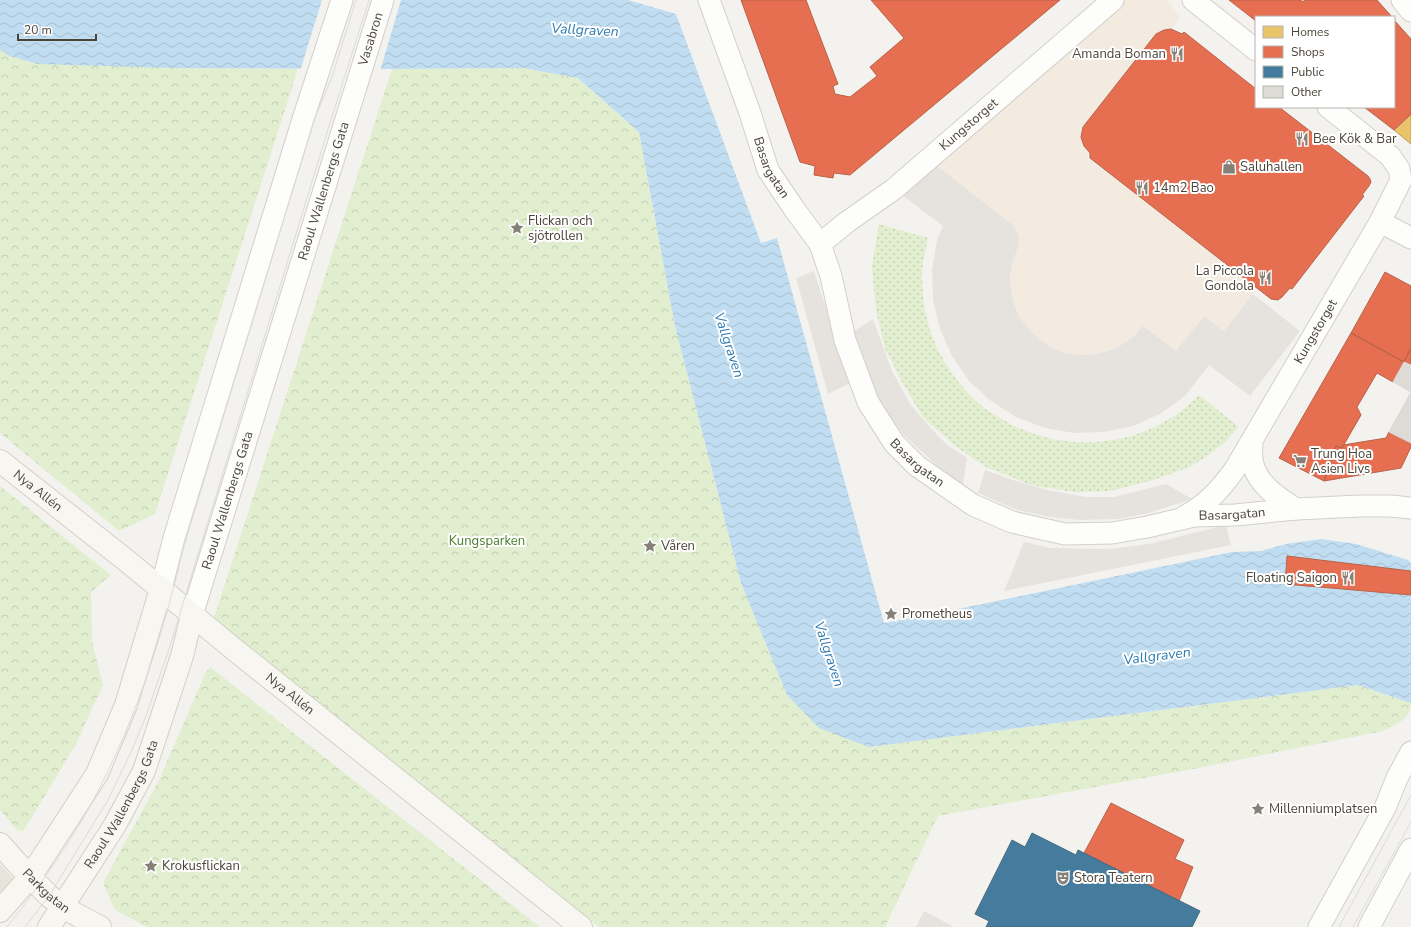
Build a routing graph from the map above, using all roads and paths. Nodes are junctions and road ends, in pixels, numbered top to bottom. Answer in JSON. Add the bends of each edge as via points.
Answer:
{"nodes":[{"id":1,"x":342,"y":0,"type":"edge"},
{"id":2,"x":356,"y":0,"type":"edge"},
{"id":3,"x":369,"y":0,"type":"edge"},
{"id":4,"x":383,"y":0,"type":"edge"},
{"id":5,"x":708,"y":0,"type":"edge"},
{"id":6,"x":1113,"y":0,"type":"edge"},
{"id":7,"x":1193,"y":0,"type":"edge"},
{"id":8,"x":1402,"y":0,"type":"edge"},
{"id":9,"x":1411,"y":11,"type":"edge"},
{"id":10,"x":1255,"y":49,"type":"edge"},
{"id":11,"x":338,"y":77,"type":"junction"},
{"id":12,"x":1329,"y":108,"type":"edge"},
{"id":13,"x":1380,"y":222,"type":"junction"},
{"id":14,"x":1411,"y":238,"type":"edge"},
{"id":15,"x":820,"y":244,"type":"junction"},
{"id":16,"x":1252,"y":441,"type":"junction"},
{"id":17,"x":0,"y":461,"type":"edge"},
{"id":18,"x":1411,"y":508,"type":"edge"},
{"id":19,"x":1296,"y":509,"type":"junction"},
{"id":20,"x":1182,"y":518,"type":"junction"},
{"id":21,"x":161,"y":589,"type":"junction"},
{"id":22,"x":192,"y":615,"type":"junction"},
{"id":23,"x":1411,"y":752,"type":"edge"},
{"id":24,"x":0,"y":844,"type":"edge"},
{"id":25,"x":1411,"y":849,"type":"edge"},
{"id":26,"x":30,"y":877,"type":"junction"},
{"id":27,"x":62,"y":906,"type":"junction"},
{"id":28,"x":0,"y":911,"type":"edge"},
{"id":29,"x":49,"y":927,"type":"edge"},
{"id":30,"x":100,"y":927,"type":"edge"},
{"id":31,"x":581,"y":927,"type":"edge"},
{"id":32,"x":1319,"y":927,"type":"edge"},
{"id":33,"x":1369,"y":927,"type":"edge"}],
"edges":[{"from":1,"to":11,"type":"street"},
{"from":2,"to":11,"type":"street","name":"Vasabron"},
{"from":3,"to":11,"type":"street","name":"Vasabron"},
{"from":4,"to":11,"type":"street","name":"Vasabron"},
{"from":5,"to":15,"type":"street","name":"Basargatan","via":[[750,112],[768,170]]},
{"from":6,"to":15,"type":"street","name":"Kungstorget","via":[[894,189]]},
{"from":7,"to":10,"type":"street"},
{"from":8,"to":9,"type":"street"},
{"from":11,"to":21,"type":"street","via":[[304,116],[174,538]]},
{"from":11,"to":22,"type":"street","name":"Raoul Wallenbergs Gata"},
{"from":12,"to":13,"type":"street","name":"Kungstorget","via":[[1390,156],[1400,169],[1401,180]]},
{"from":13,"to":14,"type":"street"},
{"from":13,"to":16,"type":"street","name":"Kungstorget"},
{"from":15,"to":20,"type":"street","name":"Basargatan","via":[[845,340],[868,402],[894,443],[917,466],[973,505],[1012,522],[1065,534],[1112,533]]},
{"from":16,"to":19,"type":"street","via":[[1252,460],[1257,475],[1268,488]]},
{"from":16,"to":20,"type":"street","name":"Kungstorget","via":[[1221,488],[1200,508]]},
{"from":17,"to":21,"type":"main road","name":"Nya Allén"},
{"from":18,"to":19,"type":"street","name":"Basargatan","via":[[1360,506]]},
{"from":19,"to":20,"type":"street","name":"Basargatan"},
{"from":21,"to":22,"type":"main road","name":"Nya Allén"},
{"from":21,"to":26,"type":"main road","via":[[126,705],[97,774]]},
{"from":22,"to":27,"type":"main road","name":"Raoul Wallenbergs Gata","via":[[182,656],[144,771],[115,825]]},
{"from":22,"to":31,"type":"main road","name":"Nya Allén"},
{"from":23,"to":32,"type":"street","via":[[1385,808]]},
{"from":24,"to":26,"type":"main road","name":"Parkgatan"},
{"from":25,"to":33,"type":"street"},
{"from":26,"to":27,"type":"main road","name":"Parkgatan"},
{"from":26,"to":28,"type":"main road"},
{"from":27,"to":29,"type":"main road","name":"Raoul Wallenbergs Gata"},
{"from":27,"to":30,"type":"main road","name":"Parkgatan"}]}
